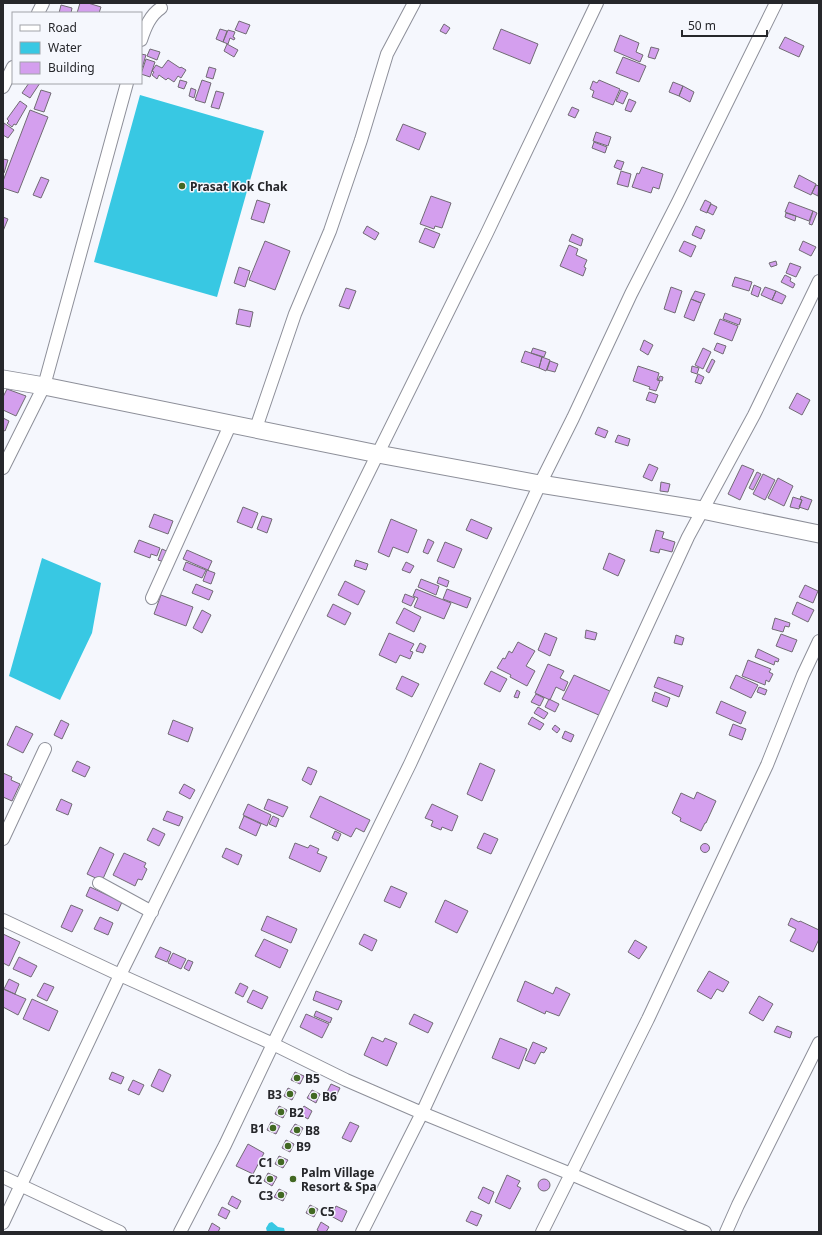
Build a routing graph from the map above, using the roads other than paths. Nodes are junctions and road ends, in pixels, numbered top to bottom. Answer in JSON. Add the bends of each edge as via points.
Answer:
{"nodes":[{"id":1,"x":43,"y":3,"type":"edge"},
{"id":2,"x":414,"y":3,"type":"edge"},
{"id":3,"x":597,"y":3,"type":"edge"},
{"id":4,"x":776,"y":3,"type":"edge"},
{"id":5,"x":161,"y":8,"type":"dead end"},
{"id":6,"x":38,"y":12,"type":"edge"},
{"id":7,"x":142,"y":38,"type":"edge"},
{"id":8,"x":12,"y":68,"type":"edge"},
{"id":9,"x":127,"y":84,"type":"edge"},
{"id":10,"x":3,"y":87,"type":"edge"},
{"id":11,"x":819,"y":281,"type":"edge"},
{"id":12,"x":46,"y":377,"type":"junction"},
{"id":13,"x":3,"y":379,"type":"edge"},
{"id":14,"x":231,"y":423,"type":"junction"},
{"id":15,"x":256,"y":428,"type":"junction"},
{"id":16,"x":378,"y":454,"type":"junction"},
{"id":17,"x":3,"y":468,"type":"edge"},
{"id":18,"x":540,"y":484,"type":"junction"},
{"id":19,"x":702,"y":510,"type":"junction"},
{"id":20,"x":819,"y":534,"type":"edge"},
{"id":21,"x":152,"y":598,"type":"dead end"},
{"id":22,"x":819,"y":641,"type":"edge"},
{"id":23,"x":45,"y":749,"type":"dead end"},
{"id":24,"x":3,"y":839,"type":"edge"},
{"id":25,"x":99,"y":883,"type":"dead end"},
{"id":26,"x":152,"y":912,"type":"junction"},
{"id":27,"x":3,"y":920,"type":"edge"},
{"id":28,"x":120,"y":975,"type":"junction"},
{"id":29,"x":819,"y":1043,"type":"edge"},
{"id":30,"x":273,"y":1044,"type":"junction"},
{"id":31,"x":422,"y":1113,"type":"junction"},
{"id":32,"x":571,"y":1174,"type":"junction"},
{"id":33,"x":3,"y":1177,"type":"edge"},
{"id":34,"x":21,"y":1186,"type":"junction"},
{"id":35,"x":3,"y":1223,"type":"edge"},
{"id":36,"x":120,"y":1232,"type":"edge"},
{"id":37,"x":180,"y":1232,"type":"edge"},
{"id":38,"x":362,"y":1232,"type":"edge"},
{"id":39,"x":542,"y":1232,"type":"edge"},
{"id":40,"x":705,"y":1232,"type":"edge"},
{"id":41,"x":726,"y":1232,"type":"edge"}],
"edges":[{"from":1,"to":6,"type":"street"},
{"from":2,"to":15,"type":"street","via":[[387,54],[330,231],[295,314]]},
{"from":3,"to":16,"type":"street"},
{"from":4,"to":18,"type":"street"},
{"from":5,"to":7,"type":"street","via":[[150,19]]},
{"from":8,"to":10,"type":"street"},
{"from":9,"to":12,"type":"street"},
{"from":11,"to":19,"type":"street","via":[[754,415]]},
{"from":12,"to":13,"type":"street"},
{"from":12,"to":14,"type":"street"},
{"from":12,"to":17,"type":"street"},
{"from":14,"to":15,"type":"street"},
{"from":14,"to":21,"type":"street"},
{"from":15,"to":16,"type":"street"},
{"from":16,"to":18,"type":"street"},
{"from":16,"to":26,"type":"street"},
{"from":18,"to":19,"type":"street"},
{"from":18,"to":30,"type":"street","via":[[410,764]]},
{"from":19,"to":20,"type":"street"},
{"from":19,"to":31,"type":"street"},
{"from":22,"to":32,"type":"street","via":[[764,772],[648,1019]]},
{"from":23,"to":24,"type":"street"},
{"from":25,"to":26,"type":"street"},
{"from":26,"to":28,"type":"street"},
{"from":27,"to":28,"type":"street"},
{"from":28,"to":30,"type":"street"},
{"from":28,"to":34,"type":"street"},
{"from":29,"to":41,"type":"street"},
{"from":30,"to":31,"type":"street"},
{"from":30,"to":37,"type":"street"},
{"from":31,"to":32,"type":"street"},
{"from":31,"to":38,"type":"street"},
{"from":32,"to":39,"type":"street"},
{"from":32,"to":40,"type":"street"},
{"from":33,"to":34,"type":"street"},
{"from":34,"to":35,"type":"street"},
{"from":34,"to":36,"type":"street"}]}
